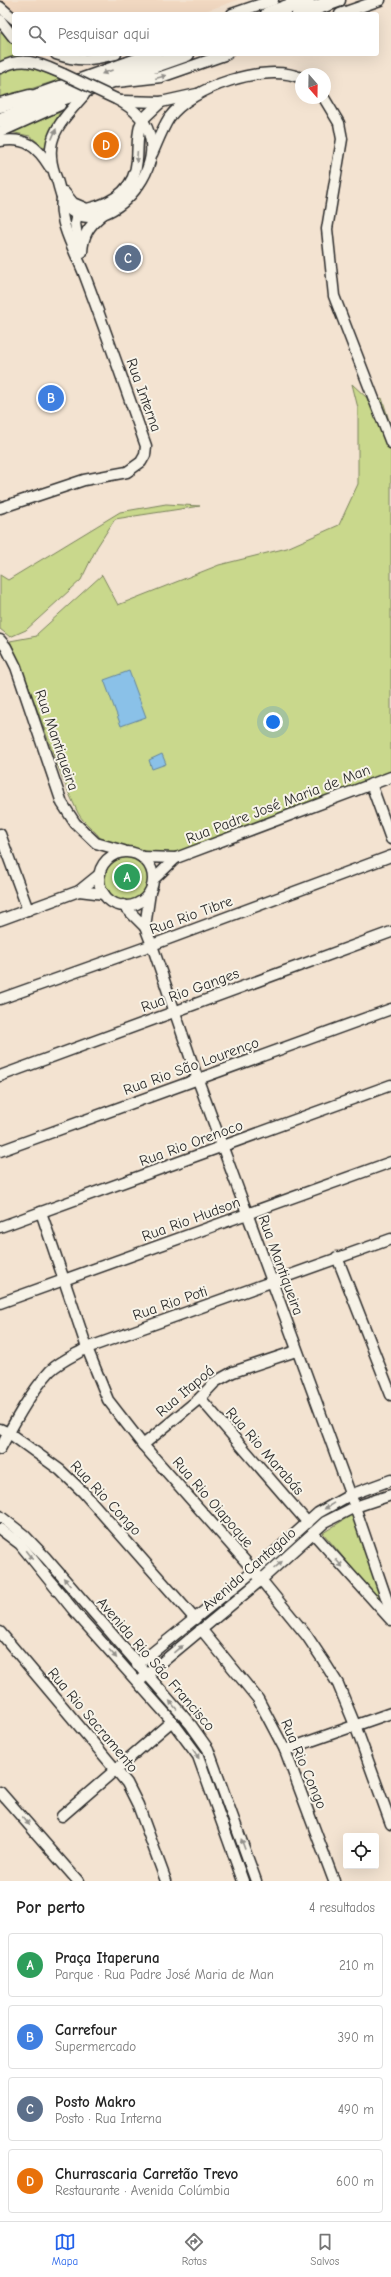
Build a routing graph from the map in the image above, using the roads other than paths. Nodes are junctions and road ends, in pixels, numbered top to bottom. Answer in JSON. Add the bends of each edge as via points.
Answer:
{"nodes":[{"id":1,"x":273,"y":0,"type":"edge"},
{"id":2,"x":307,"y":0,"type":"edge"},
{"id":3,"x":338,"y":0,"type":"edge"},
{"id":4,"x":380,"y":0,"type":"edge"},
{"id":5,"x":0,"y":7,"type":"edge"},
{"id":6,"x":238,"y":12,"type":"edge"},
{"id":7,"x":274,"y":12,"type":"edge"},
{"id":8,"x":305,"y":12,"type":"edge"},
{"id":9,"x":346,"y":12,"type":"edge"},
{"id":10,"x":12,"y":17,"type":"edge"},
{"id":11,"x":1,"y":25,"type":"edge"},
{"id":12,"x":12,"y":36,"type":"edge"},
{"id":13,"x":33,"y":56,"type":"edge"},
{"id":14,"x":62,"y":56,"type":"edge"},
{"id":15,"x":109,"y":56,"type":"edge"},
{"id":16,"x":150,"y":56,"type":"edge"},
{"id":17,"x":181,"y":56,"type":"edge"},
{"id":18,"x":221,"y":56,"type":"edge"},
{"id":19,"x":44,"y":65,"type":"junction"},
{"id":20,"x":0,"y":68,"type":"edge"},
{"id":21,"x":295,"y":76,"type":"edge"},
{"id":22,"x":109,"y":82,"type":"junction"},
{"id":23,"x":201,"y":93,"type":"junction"},
{"id":24,"x":46,"y":94,"type":"junction"},
{"id":25,"x":84,"y":95,"type":"junction"},
{"id":26,"x":118,"y":100,"type":"junction"},
{"id":27,"x":161,"y":102,"type":"junction"},
{"id":28,"x":328,"y":104,"type":"edge"},
{"id":29,"x":0,"y":105,"type":"edge"},
{"id":30,"x":0,"y":110,"type":"edge"},
{"id":31,"x":143,"y":119,"type":"junction"},
{"id":32,"x":0,"y":120,"type":"edge"},
{"id":33,"x":0,"y":132,"type":"edge"},
{"id":34,"x":0,"y":141,"type":"edge"},
{"id":35,"x":150,"y":160,"type":"junction"},
{"id":36,"x":53,"y":172,"type":"junction"},
{"id":37,"x":59,"y":186,"type":"junction"},
{"id":38,"x":62,"y":198,"type":"junction"},
{"id":39,"x":86,"y":209,"type":"junction"},
{"id":40,"x":104,"y":214,"type":"junction"},
{"id":41,"x":77,"y":215,"type":"junction"},
{"id":42,"x":81,"y":266,"type":"junction"},
{"id":43,"x":391,"y":442,"type":"edge"},
{"id":44,"x":0,"y":508,"type":"edge"},
{"id":45,"x":0,"y":640,"type":"edge"},
{"id":46,"x":391,"y":777,"type":"edge"},
{"id":47,"x":371,"y":784,"type":"junction"},
{"id":48,"x":0,"y":834,"type":"edge"},
{"id":49,"x":391,"y":839,"type":"edge"},
{"id":50,"x":96,"y":843,"type":"junction"},
{"id":51,"x":124,"y":851,"type":"junction"},
{"id":52,"x":391,"y":856,"type":"edge"},
{"id":53,"x":142,"y":857,"type":"junction"},
{"id":54,"x":176,"y":858,"type":"junction"},
{"id":55,"x":104,"y":864,"type":"junction"},
{"id":56,"x":100,"y":874,"type":"junction"},
{"id":57,"x":155,"y":878,"type":"junction"},
{"id":58,"x":79,"y":891,"type":"junction"},
{"id":59,"x":150,"y":892,"type":"junction"},
{"id":60,"x":104,"y":894,"type":"junction"},
{"id":61,"x":123,"y":905,"type":"junction"},
{"id":62,"x":28,"y":910,"type":"junction"},
{"id":63,"x":0,"y":920,"type":"edge"},
{"id":64,"x":145,"y":927,"type":"junction"},
{"id":65,"x":391,"y":932,"type":"edge"},
{"id":66,"x":152,"y":945,"type":"junction"},
{"id":67,"x":0,"y":999,"type":"edge"},
{"id":68,"x":391,"y":1009,"type":"edge"},
{"id":69,"x":175,"y":1012,"type":"junction"},
{"id":70,"x":0,"y":1076,"type":"edge"},
{"id":71,"x":198,"y":1080,"type":"junction"},
{"id":72,"x":391,"y":1085,"type":"edge"},
{"id":73,"x":223,"y":1147,"type":"junction"},
{"id":74,"x":0,"y":1150,"type":"edge"},
{"id":75,"x":391,"y":1162,"type":"edge"},
{"id":76,"x":41,"y":1212,"type":"junction"},
{"id":77,"x":247,"y":1215,"type":"junction"},
{"id":78,"x":0,"y":1227,"type":"edge"},
{"id":79,"x":391,"y":1239,"type":"edge"},
{"id":80,"x":337,"y":1258,"type":"junction"},
{"id":81,"x":64,"y":1280,"type":"junction"},
{"id":82,"x":273,"y":1283,"type":"junction"},
{"id":83,"x":0,"y":1303,"type":"edge"},
{"id":84,"x":87,"y":1348,"type":"junction"},
{"id":85,"x":296,"y":1351,"type":"junction"},
{"id":86,"x":391,"y":1395,"type":"edge"},
{"id":87,"x":200,"y":1398,"type":"junction"},
{"id":88,"x":4,"y":1431,"type":"edge"},
{"id":89,"x":143,"y":1445,"type":"junction"},
{"id":90,"x":0,"y":1449,"type":"edge"},
{"id":91,"x":391,"y":1480,"type":"edge"},
{"id":92,"x":350,"y":1495,"type":"junction"},
{"id":93,"x":391,"y":1495,"type":"edge"},
{"id":94,"x":355,"y":1507,"type":"junction"},
{"id":95,"x":0,"y":1516,"type":"edge"},
{"id":96,"x":308,"y":1523,"type":"junction"},
{"id":97,"x":0,"y":1529,"type":"edge"},
{"id":98,"x":313,"y":1534,"type":"junction"},
{"id":99,"x":254,"y":1571,"type":"junction"},
{"id":100,"x":261,"y":1580,"type":"junction"},
{"id":101,"x":84,"y":1604,"type":"junction"},
{"id":102,"x":75,"y":1612,"type":"junction"},
{"id":103,"x":391,"y":1612,"type":"edge"},
{"id":104,"x":195,"y":1619,"type":"junction"},
{"id":105,"x":391,"y":1620,"type":"edge"},
{"id":106,"x":201,"y":1629,"type":"junction"},
{"id":107,"x":0,"y":1632,"type":"edge"},
{"id":108,"x":137,"y":1665,"type":"junction"},
{"id":109,"x":147,"y":1675,"type":"junction"},
{"id":110,"x":137,"y":1682,"type":"junction"},
{"id":111,"x":391,"y":1712,"type":"edge"},
{"id":112,"x":172,"y":1721,"type":"junction"},
{"id":113,"x":355,"y":1725,"type":"junction"},
{"id":114,"x":285,"y":1750,"type":"junction"},
{"id":115,"x":116,"y":1768,"type":"junction"},
{"id":116,"x":0,"y":1792,"type":"edge"},
{"id":117,"x":62,"y":1816,"type":"dead end"},
{"id":118,"x":391,"y":1824,"type":"edge"},
{"id":119,"x":78,"y":1881,"type":"edge"},
{"id":120,"x":166,"y":1881,"type":"edge"},
{"id":121,"x":243,"y":1881,"type":"edge"},
{"id":122,"x":256,"y":1881,"type":"edge"},
{"id":123,"x":334,"y":1881,"type":"edge"}],
"edges":[{"from":1,"to":6,"type":"street"},
{"from":2,"to":7,"type":"highway"},
{"from":3,"to":8,"type":"highway"},
{"from":4,"to":9,"type":"street"},
{"from":5,"to":10,"type":"street"},
{"from":11,"to":12,"type":"street"},
{"from":13,"to":19,"type":"street"},
{"from":14,"to":15,"type":"street","via":[[73,60],[94,60]]},
{"from":16,"to":24,"type":"highway","one_way":true},
{"from":17,"to":22,"type":"highway"},
{"from":22,"to":18,"type":"street","one_way":true,"via":[[161,77]]},
{"from":19,"to":20,"type":"street","via":[[29,60],[16,61]]},
{"from":19,"to":26,"type":"street","bridge":true},
{"from":21,"to":23,"type":"street","via":[[285,73],[259,73]]},
{"from":22,"to":25,"type":"street"},
{"from":22,"to":32,"type":"highway"},
{"from":23,"to":27,"type":"street"},
{"from":23,"to":35,"type":"street","via":[[170,118]]},
{"from":24,"to":29,"type":"highway"},
{"from":24,"to":30,"type":"highway"},
{"from":25,"to":33,"type":"street"},
{"from":36,"to":25,"type":"street","one_way":true,"via":[[50,146],[53,133]]},
{"from":26,"to":27,"type":"street"},
{"from":26,"to":31,"type":"street","via":[[136,111]]},
{"from":27,"to":31,"type":"street"},
{"from":28,"to":43,"type":"street","via":[[339,123],[342,139],[327,229],[334,296]]},
{"from":31,"to":35,"type":"street","via":[[150,135]]},
{"from":31,"to":39,"type":"street","one_way":true,"via":[[138,133],[136,172],[128,187],[115,199]]},
{"from":34,"to":36,"type":"street","via":[[14,139],[29,143],[42,154]]},
{"from":35,"to":40,"type":"street","via":[[143,179],[133,194]]},
{"from":36,"to":37,"type":"street"},
{"from":37,"to":38,"type":"street"},
{"from":37,"to":39,"type":"street","via":[[73,203]]},
{"from":38,"to":41,"type":"street","via":[[68,208]]},
{"from":38,"to":42,"type":"street","name":"Rua Interna","via":[[60,208]]},
{"from":39,"to":41,"type":"street"},
{"from":40,"to":41,"type":"street"},
{"from":40,"to":42,"type":"street","name":"Rua Interna","via":[[85,234]]},
{"from":41,"to":42,"type":"street","via":[[75,228]]},
{"from":42,"to":44,"type":"street","name":"Rua Interna","via":[[146,446],[145,455],[141,462],[128,472],[84,480]]},
{"from":45,"to":50,"type":"street","name":"Rua Mantiqueira","via":[[16,667],[62,803],[75,823]]},
{"from":46,"to":47,"type":"street","name":"Rua Padre José Maria de Man"},
{"from":47,"to":49,"type":"street"},
{"from":47,"to":54,"type":"street","name":"Rua Padre José Maria de Man"},
{"from":48,"to":62,"type":"street"},
{"from":50,"to":51,"type":"street","name":"Rua Mantiqueira"},
{"from":50,"to":55,"type":"street","name":"Rua Mantiqueira"},
{"from":51,"to":53,"type":"street"},
{"from":51,"to":55,"type":"street","via":[[114,854]]},
{"from":52,"to":66,"type":"street","name":"Rua Rio Tibre"},
{"from":53,"to":54,"type":"street","name":"Rua Padre José Maria de Man"},
{"from":53,"to":57,"type":"street"},
{"from":54,"to":57,"type":"street","name":"Rua Padre José Maria de Man"},
{"from":55,"to":56,"type":"street"},
{"from":56,"to":58,"type":"street"},
{"from":56,"to":60,"type":"street","via":[[100,887]]},
{"from":57,"to":59,"type":"street"},
{"from":58,"to":60,"type":"street"},
{"from":58,"to":62,"type":"street"},
{"from":59,"to":61,"type":"street","via":[[141,901]]},
{"from":59,"to":64,"type":"street","name":"Rua Mantiqueira"},
{"from":60,"to":61,"type":"street","via":[[108,899]]},
{"from":61,"to":64,"type":"street","name":"Rua Mantiqueira"},
{"from":62,"to":63,"type":"street"},
{"from":64,"to":66,"type":"street","name":"Rua Mantiqueira"},
{"from":65,"to":69,"type":"street","name":"Rua Rio Ganges"},
{"from":66,"to":67,"type":"street","name":"Rua Rio Tibre"},
{"from":66,"to":69,"type":"street","name":"Rua Mantiqueira"},
{"from":68,"to":71,"type":"street","name":"Rua Rio São Lourenço"},
{"from":69,"to":70,"type":"street","name":"Rua Rio Ganges"},
{"from":69,"to":71,"type":"street","name":"Rua Mantiqueira"},
{"from":71,"to":73,"type":"street","name":"Rua Mantiqueira"},
{"from":71,"to":74,"type":"street","name":"Rua Rio São Lourenço"},
{"from":72,"to":73,"type":"street","name":"Rua Rio Orenoco"},
{"from":73,"to":76,"type":"street","name":"Rua Rio Orenoco"},
{"from":73,"to":77,"type":"street","name":"Rua Mantiqueira"},
{"from":75,"to":77,"type":"street","name":"Rua Rio Hudson"},
{"from":76,"to":78,"type":"street","name":"Rua Rio Orenoco"},
{"from":76,"to":81,"type":"street","name":"Rua Rio Oiapoque"},
{"from":77,"to":81,"type":"street","name":"Rua Rio Hudson"},
{"from":77,"to":82,"type":"street","name":"Rua Mantiqueira"},
{"from":79,"to":80,"type":"street","name":"Rua Rio Poti"},
{"from":80,"to":82,"type":"street","name":"Rua Rio Poti"},
{"from":80,"to":86,"type":"street"},
{"from":81,"to":83,"type":"street","name":"Rua Rio Hudson"},
{"from":81,"to":84,"type":"street","name":"Rua Rio Oiapoque"},
{"from":82,"to":84,"type":"street","name":"Rua Rio Poti"},
{"from":82,"to":85,"type":"street","name":"Rua Mantiqueira"},
{"from":84,"to":88,"type":"street","name":"Rua Rio Poti","via":[[51,1370]]},
{"from":84,"to":89,"type":"street","name":"Rua Rio Oiapoque","via":[[108,1400]]},
{"from":85,"to":87,"type":"street","name":"Rua Itapoá","via":[[233,1372],[215,1382]]},
{"from":85,"to":92,"type":"street","name":"Rua Mantiqueira"},
{"from":87,"to":89,"type":"street","name":"Rua Itapoá"},
{"from":87,"to":96,"type":"street","name":"Rua Rio Marabás"},
{"from":88,"to":90,"type":"street","name":"Rua Rio Poti"},
{"from":88,"to":104,"type":"street","name":"Rua Rio Congo","via":[[60,1470],[83,1492]]},
{"from":89,"to":99,"type":"street","name":"Rua Rio Oiapoque"},
{"from":91,"to":92,"type":"street","name":"Avenida Cantagalo"},
{"from":92,"to":94,"type":"street","name":"Rua Mantiqueira"},
{"from":92,"to":96,"type":"street","name":"Avenida Cantagalo","one_way":true,"via":[[330,1505]]},
{"from":93,"to":94,"type":"street","name":"Avenida Cantagalo"},
{"from":94,"to":98,"type":"street","name":"Avenida Cantagalo","via":[[325,1522]]},
{"from":94,"to":103,"type":"street","name":"Rua Mantiqueira"},
{"from":101,"to":95,"type":"street","name":"Avenida Rio São Francisco","one_way":true,"via":[[24,1535]]},
{"from":96,"to":99,"type":"street","name":"Avenida Cantagalo"},
{"from":97,"to":102,"type":"street","name":"Avenida Rio São Francisco","one_way":true,"via":[[20,1544]]},
{"from":100,"to":98,"type":"street","name":"Avenida Cantagalo","one_way":true},
{"from":98,"to":105,"type":"street","one_way":true},
{"from":99,"to":100,"type":"street","name":"Rua Rio Oiapoque"},
{"from":99,"to":104,"type":"street","name":"Avenida Cantagalo"},
{"from":100,"to":106,"type":"street","name":"Avenida Cantagalo"},
{"from":100,"to":113,"type":"street","name":"Rua Rio Oiapoque","via":[[307,1636],[323,1660],[338,1684]]},
{"from":101,"to":102,"type":"street"},
{"from":101,"to":108,"type":"street","name":"Avenida Rio São Francisco"},
{"from":102,"to":110,"type":"street","name":"Avenida Rio São Francisco","one_way":true},
{"from":104,"to":108,"type":"street","name":"Avenida Cantagalo"},
{"from":109,"to":106,"type":"street","name":"Avenida Cantagalo","one_way":true},
{"from":106,"to":114,"type":"street","name":"Rua Rio Congo","via":[[258,1699]]},
{"from":107,"to":115,"type":"street","name":"Rua Rio Sacramento"},
{"from":108,"to":109,"type":"street","name":"Avenida Rio São Francisco"},
{"from":109,"to":110,"type":"street","name":"Avenida Cantagalo"},
{"from":122,"to":109,"type":"street","name":"Avenida Rio São Francisco","one_way":true,"via":[[208,1749]]},
{"from":110,"to":112,"type":"street","name":"Avenida Rio São Francisco"},
{"from":111,"to":113,"type":"street"},
{"from":112,"to":115,"type":"street"},
{"from":112,"to":121,"type":"street","name":"Avenida Rio São Francisco","one_way":true,"via":[[198,1756]]},
{"from":113,"to":114,"type":"street"},
{"from":113,"to":118,"type":"street","name":"Rua Rio Oiapoque"},
{"from":114,"to":123,"type":"street","name":"Rua Rio Congo"},
{"from":115,"to":117,"type":"street"},
{"from":115,"to":120,"type":"street","name":"Rua Rio Sacramento","via":[[138,1804]]},
{"from":116,"to":119,"type":"street","one_way":true}]}
